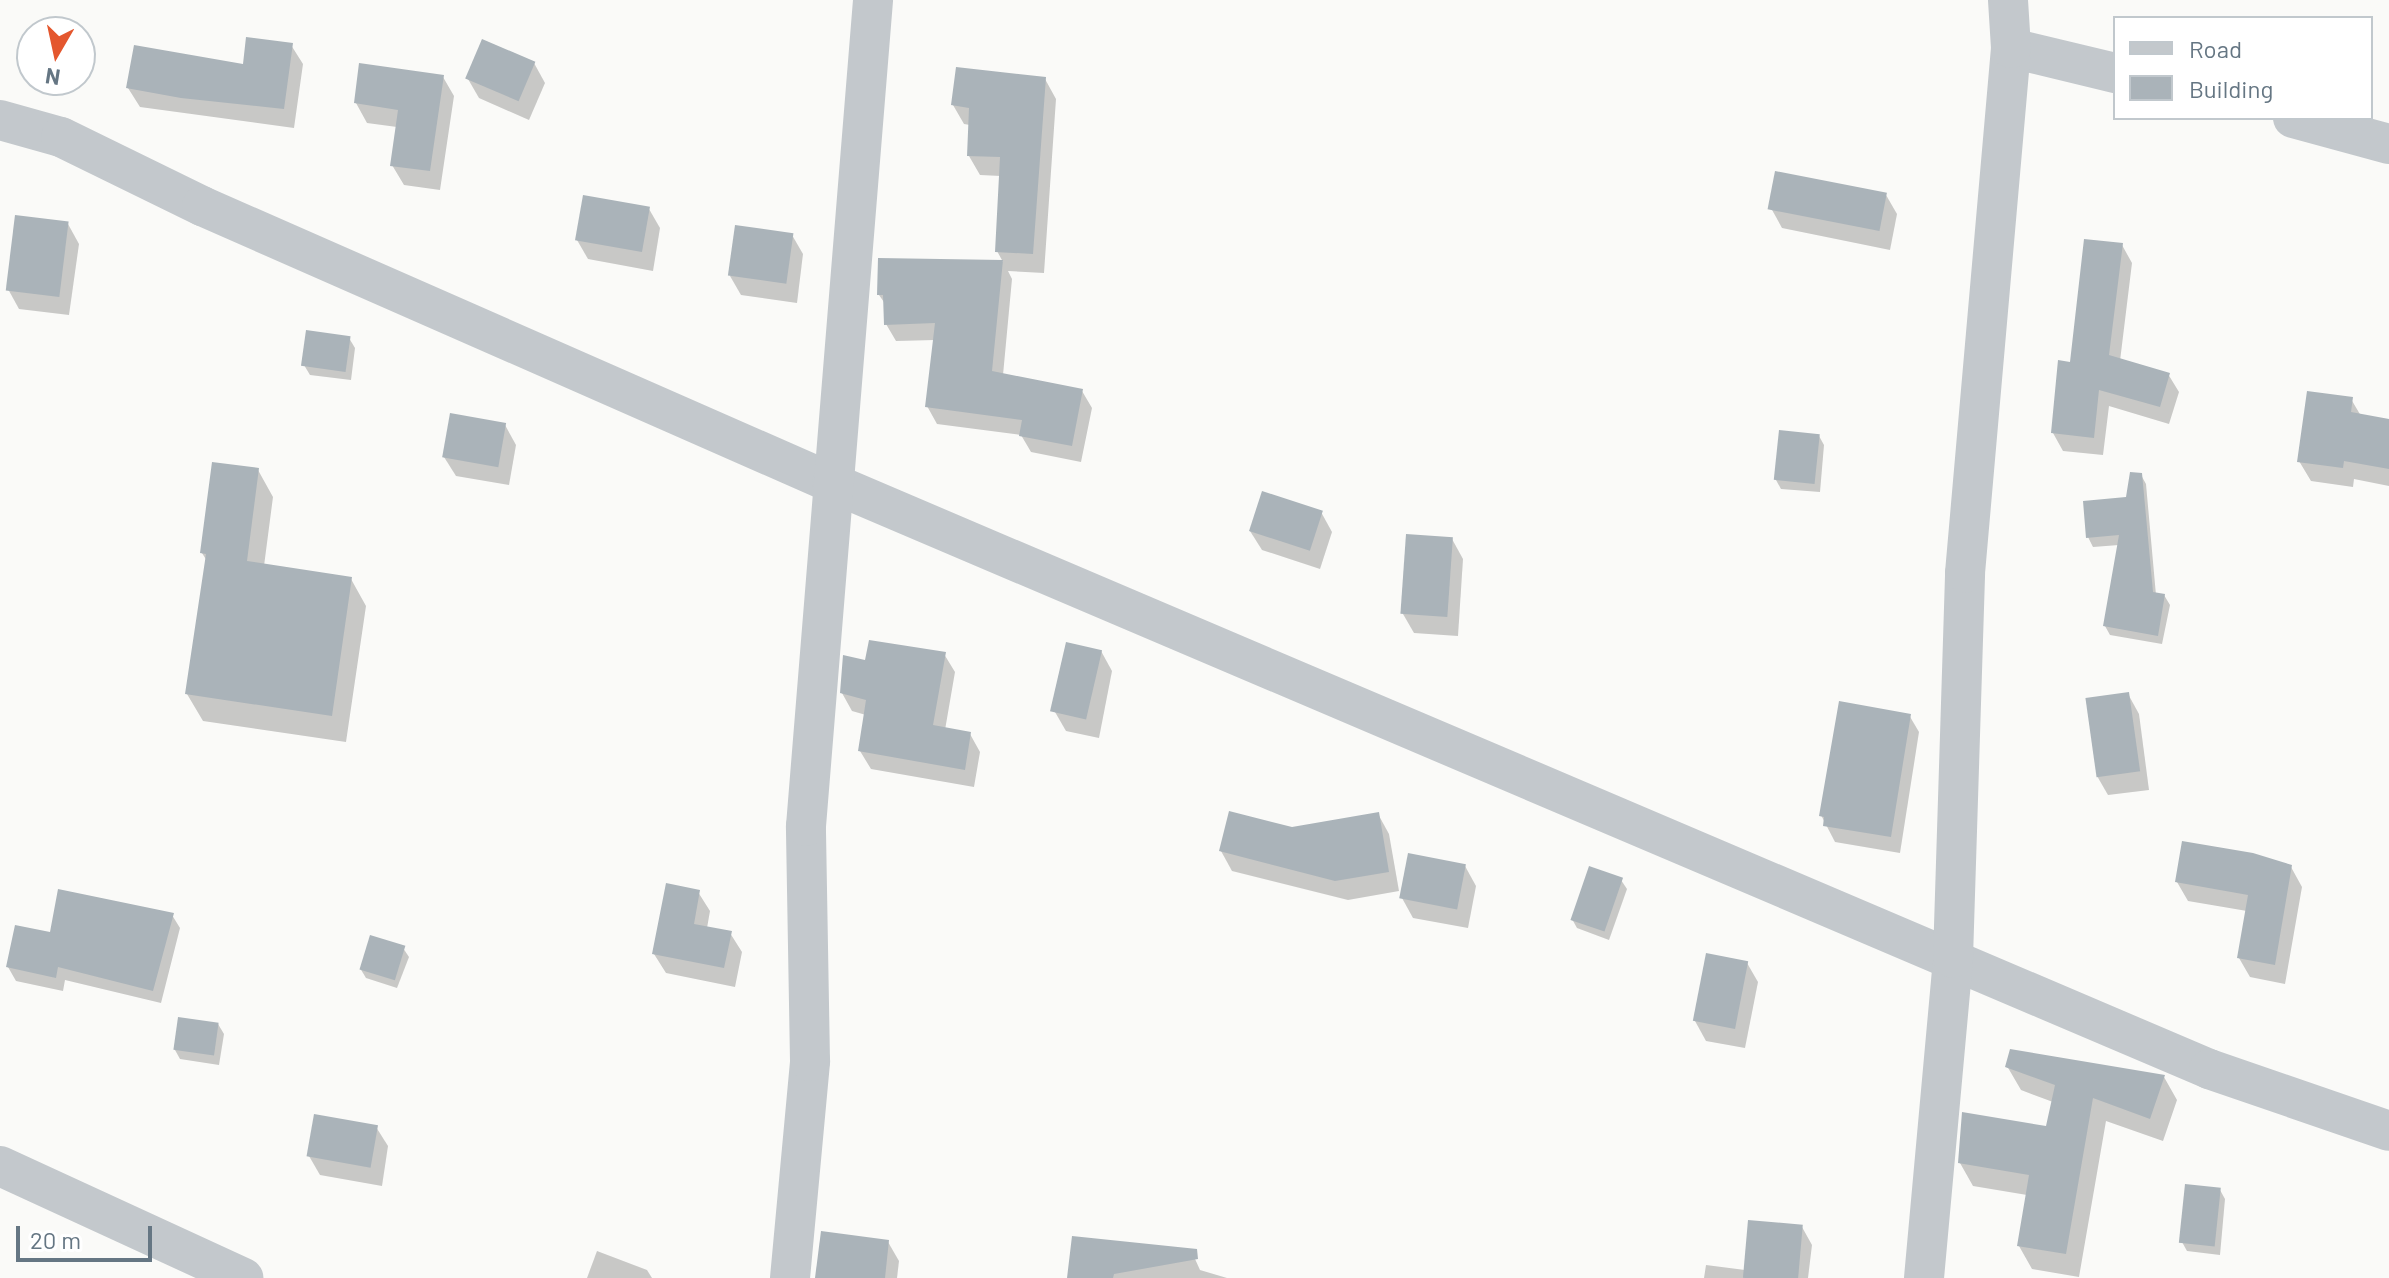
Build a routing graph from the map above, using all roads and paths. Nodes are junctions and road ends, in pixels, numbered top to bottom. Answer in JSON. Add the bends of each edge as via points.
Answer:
{"nodes":[{"id":1,"x":873,"y":0,"type":"edge"},
{"id":2,"x":2008,"y":0,"type":"edge"},
{"id":3,"x":2011,"y":48,"type":"junction"},
{"id":4,"x":2113,"y":73,"type":"edge"},
{"id":5,"x":0,"y":120,"type":"edge"},
{"id":6,"x":2300,"y":120,"type":"edge"},
{"id":7,"x":2389,"y":144,"type":"edge"},
{"id":8,"x":832,"y":483,"type":"junction"},
{"id":9,"x":1953,"y":958,"type":"junction"},
{"id":10,"x":2389,"y":1131,"type":"edge"},
{"id":11,"x":0,"y":1166,"type":"edge"},
{"id":12,"x":243,"y":1278,"type":"edge"},
{"id":13,"x":790,"y":1278,"type":"edge"},
{"id":14,"x":1924,"y":1278,"type":"edge"}],
"edges":[{"from":1,"to":8,"type":"street"},
{"from":2,"to":3,"type":"street"},
{"from":3,"to":4,"type":"street"},
{"from":3,"to":9,"type":"street","via":[[1965,573]]},
{"from":5,"to":8,"type":"street","via":[[61,137],[202,206]]},
{"from":6,"to":7,"type":"street"},
{"from":8,"to":9,"type":"street"},
{"from":8,"to":13,"type":"street","via":[[806,826],[810,1061]]},
{"from":9,"to":10,"type":"street","via":[[2209,1069]]},
{"from":9,"to":14,"type":"street"},
{"from":11,"to":12,"type":"street"}]}
